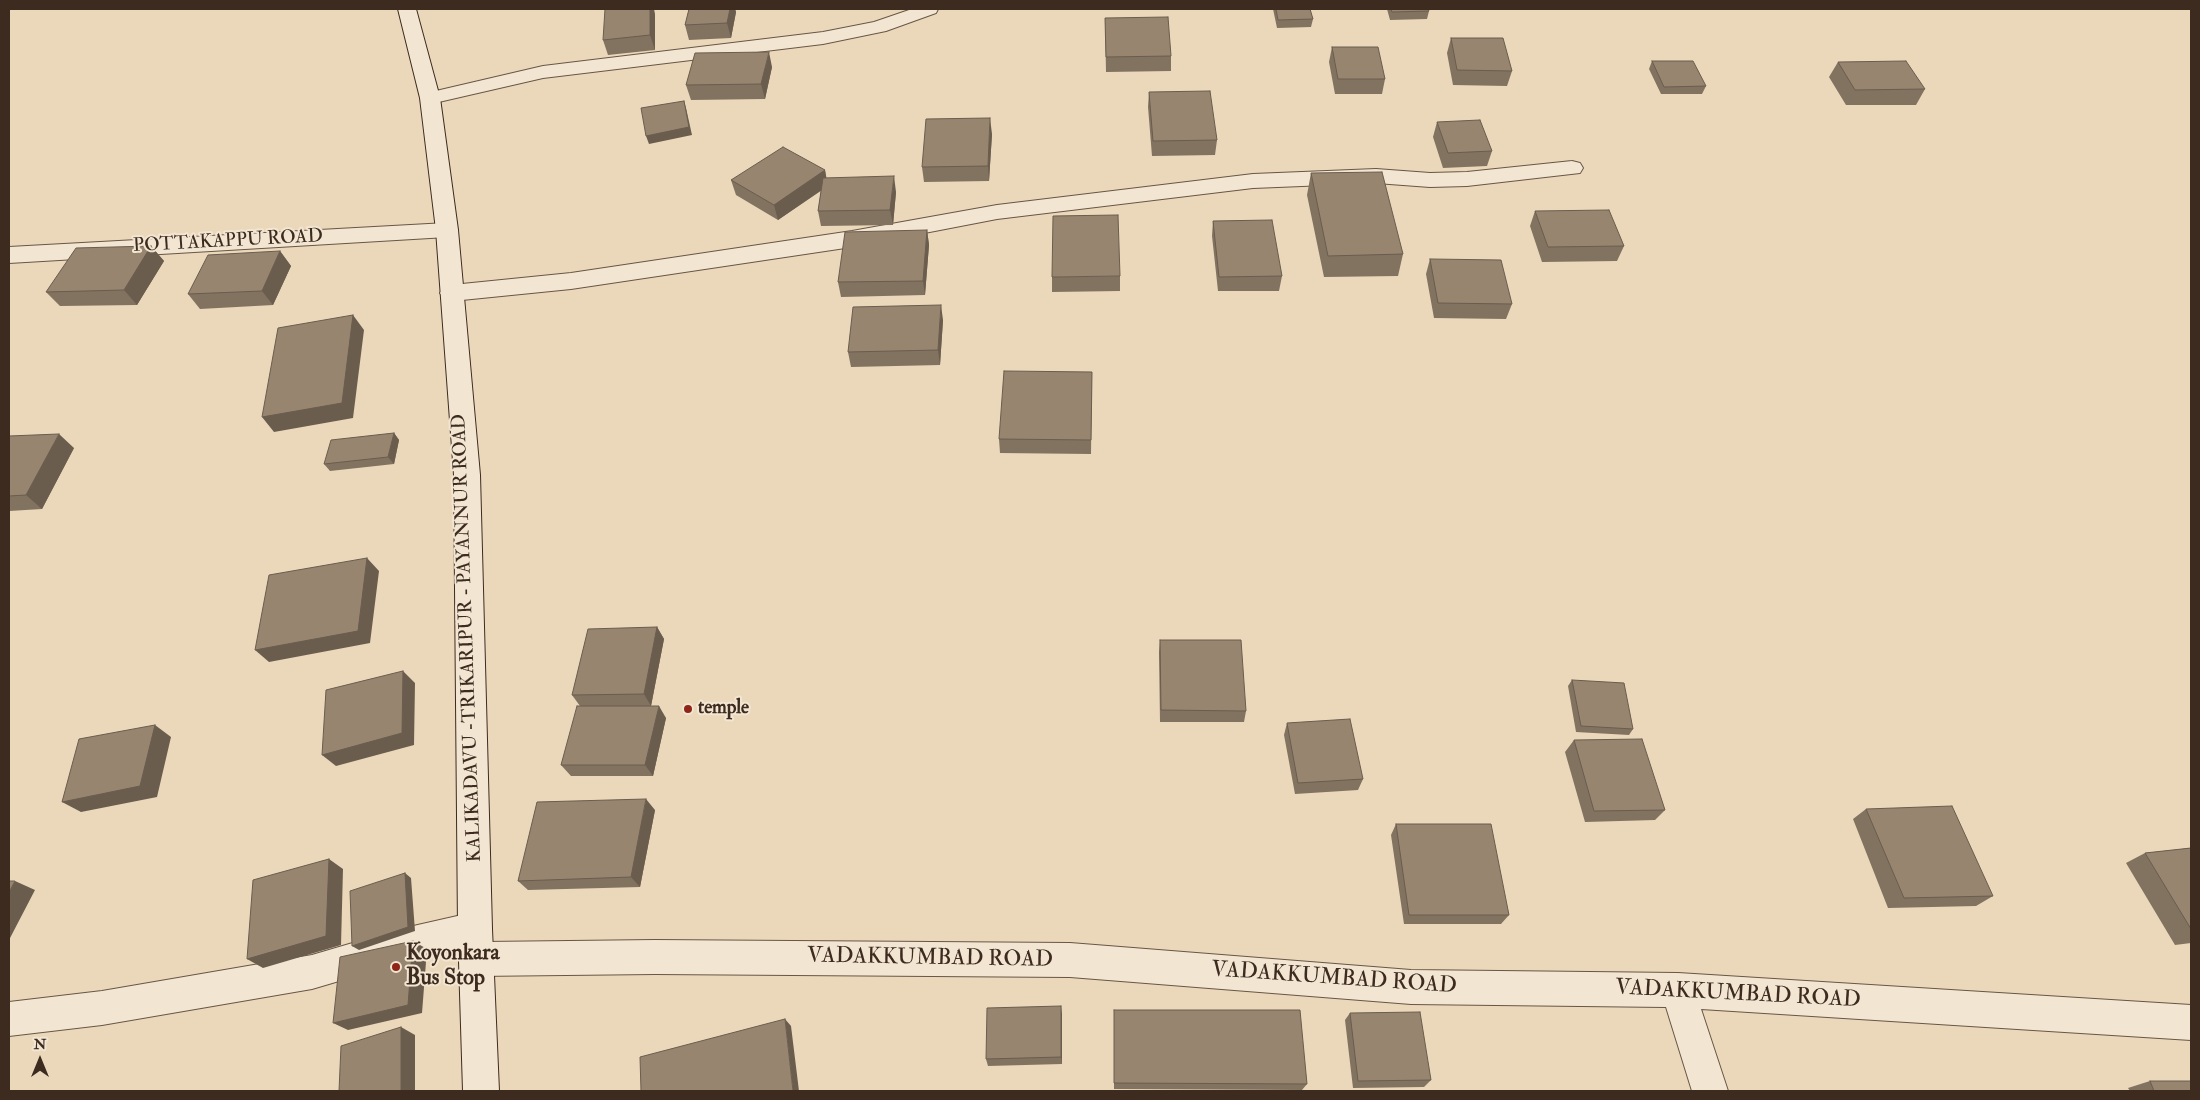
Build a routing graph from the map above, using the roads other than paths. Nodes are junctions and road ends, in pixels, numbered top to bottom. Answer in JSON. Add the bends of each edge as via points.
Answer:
{"nodes":[{"id":1,"x":407,"y":9,"type":"edge"},
{"id":2,"x":928,"y":9,"type":"edge"},
{"id":3,"x":430,"y":98,"type":"junction"},
{"id":4,"x":1572,"y":168,"type":"dead end"},
{"id":5,"x":447,"y":230,"type":"junction"},
{"id":6,"x":9,"y":255,"type":"edge"},
{"id":7,"x":452,"y":293,"type":"junction"},
{"id":8,"x":475,"y":944,"type":"junction"},
{"id":9,"x":1678,"y":990,"type":"junction"},
{"id":10,"x":9,"y":1019,"type":"edge"},
{"id":11,"x":2191,"y":1023,"type":"edge"},
{"id":12,"x":481,"y":1091,"type":"edge"},
{"id":13,"x":1710,"y":1091,"type":"edge"}],
"edges":[{"from":1,"to":3,"type":"street","name":"KALIKADAVU -TRIKARIPUR - PAYANNUR ROAD"},
{"from":2,"to":3,"type":"street","via":[[879,27],[823,38],[543,72]]},
{"from":3,"to":5,"type":"street","name":"KALIKADAVU -TRIKARIPUR - PAYANNUR ROAD"},
{"from":4,"to":7,"type":"street","via":[[1467,179],[1376,176],[1253,181],[997,212],[852,239],[572,281]]},
{"from":5,"to":6,"type":"street","name":"POTTAKAPPU ROAD"},
{"from":5,"to":7,"type":"street","name":"KALIKADAVU -TRIKARIPUR - PAYANNUR ROAD"},
{"from":7,"to":8,"type":"street","name":"KALIKADAVU -TRIKARIPUR - PAYANNUR ROAD","via":[[467,475]]},
{"from":8,"to":9,"type":"street","name":"VADAKKUMBAD ROAD","via":[[655,956],[1070,960],[1411,987]]},
{"from":8,"to":10,"type":"street","name":"VADAKKUMBAD ROAD","via":[[400,946],[312,972],[102,1008]]},
{"from":8,"to":12,"type":"street","name":"KALIKADAVU -TRIKARIPUR - PAYANNUR ROAD"},
{"from":9,"to":11,"type":"street","name":"VADAKKUMBAD ROAD"},
{"from":9,"to":13,"type":"street"}]}
